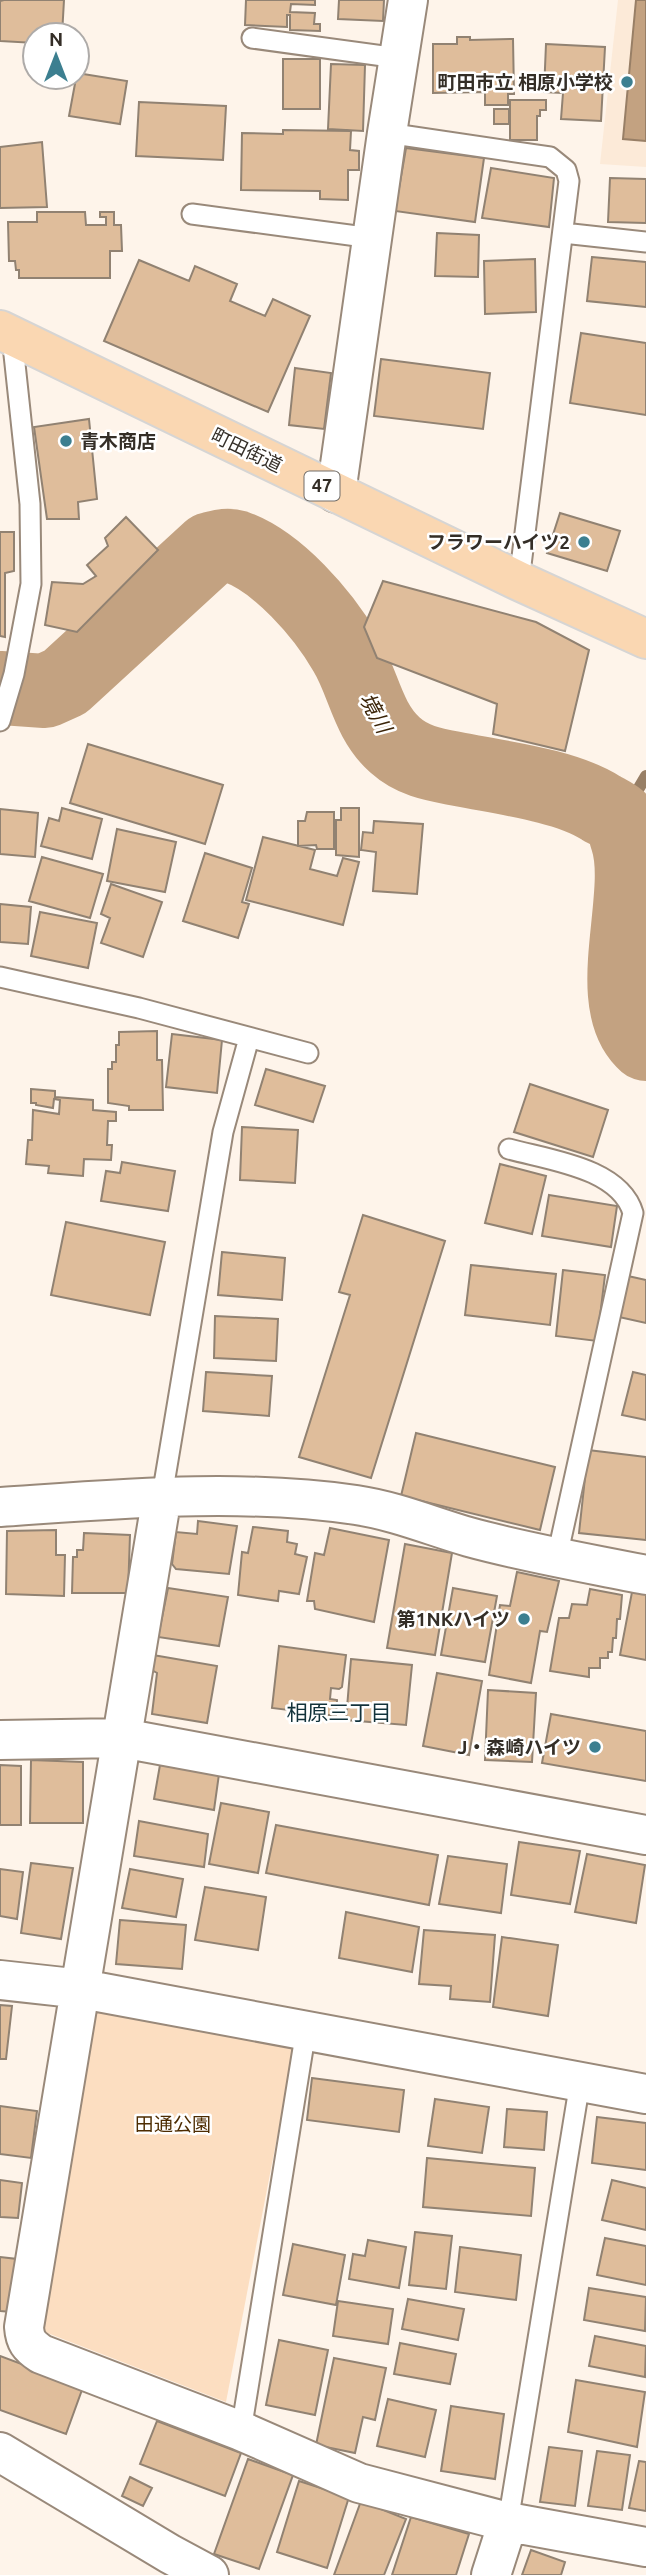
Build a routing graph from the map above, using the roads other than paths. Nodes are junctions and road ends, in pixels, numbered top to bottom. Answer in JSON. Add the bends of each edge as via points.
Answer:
{"nodes":[{"id":1,"x":408,"y":0,"type":"edge"},
{"id":2,"x":252,"y":38,"type":"dead end"},
{"id":3,"x":398,"y":58,"type":"junction"},
{"id":4,"x":387,"y":133,"type":"junction"},
{"id":5,"x":192,"y":214,"type":"dead end"},
{"id":6,"x":563,"y":233,"type":"junction"},
{"id":7,"x":372,"y":237,"type":"junction"},
{"id":8,"x":646,"y":243,"type":"edge"},
{"id":9,"x":6,"y":333,"type":"edge"},
{"id":10,"x":336,"y":493,"type":"junction"},
{"id":11,"x":519,"y":581,"type":"junction"},
{"id":12,"x":646,"y":639,"type":"edge"},
{"id":13,"x":0,"y":721,"type":"edge"},
{"id":14,"x":0,"y":977,"type":"edge"},
{"id":15,"x":249,"y":1038,"type":"junction"},
{"id":16,"x":308,"y":1054,"type":"dead end"},
{"id":17,"x":509,"y":1149,"type":"dead end"},
{"id":18,"x":162,"y":1496,"type":"junction"},
{"id":19,"x":0,"y":1507,"type":"edge"},
{"id":20,"x":557,"y":1557,"type":"junction"},
{"id":21,"x":646,"y":1575,"type":"edge"},
{"id":22,"x":122,"y":1738,"type":"junction"},
{"id":23,"x":0,"y":1740,"type":"edge"},
{"id":24,"x":646,"y":1835,"type":"edge"},
{"id":25,"x":0,"y":1980,"type":"edge"},
{"id":26,"x":82,"y":1989,"type":"junction"},
{"id":27,"x":306,"y":2030,"type":"junction"},
{"id":28,"x":580,"y":2082,"type":"junction"},
{"id":29,"x":646,"y":2094,"type":"edge"},
{"id":30,"x":241,"y":2431,"type":"junction"},
{"id":31,"x":0,"y":2452,"type":"edge"},
{"id":32,"x":508,"y":2522,"type":"junction"},
{"id":33,"x":646,"y":2547,"type":"edge"},
{"id":34,"x":209,"y":2575,"type":"edge"},
{"id":35,"x":491,"y":2575,"type":"edge"}],
"edges":[{"from":1,"to":3,"type":"street"},
{"from":2,"to":3,"type":"lane"},
{"from":3,"to":4,"type":"street"},
{"from":4,"to":6,"type":"lane","via":[[550,157],[566,170],[569,181]]},
{"from":4,"to":7,"type":"street"},
{"from":5,"to":7,"type":"lane"},
{"from":6,"to":8,"type":"lane"},
{"from":6,"to":11,"type":"lane"},
{"from":7,"to":10,"type":"street"},
{"from":9,"to":10,"type":"main road","name":"町田街道","number":"47"},
{"from":9,"to":13,"type":"lane","via":[[32,545],[31,584]]},
{"from":10,"to":11,"type":"main road","name":"町田街道","number":"47"},
{"from":11,"to":12,"type":"main road","name":"町田街道","number":"47"},
{"from":14,"to":15,"type":"lane"},
{"from":15,"to":16,"type":"lane"},
{"from":15,"to":18,"type":"lane","via":[[223,1132]]},
{"from":17,"to":20,"type":"lane","via":[[607,1180],[629,1200],[633,1213]]},
{"from":18,"to":19,"type":"street"},
{"from":18,"to":20,"type":"street","via":[[281,1497],[356,1505]]},
{"from":18,"to":22,"type":"street"},
{"from":20,"to":21,"type":"street"},
{"from":22,"to":23,"type":"street"},
{"from":22,"to":24,"type":"street"},
{"from":22,"to":26,"type":"street"},
{"from":25,"to":26,"type":"street"},
{"from":26,"to":27,"type":"street"},
{"from":26,"to":30,"type":"street","via":[[25,2339],[41,2354]]},
{"from":27,"to":28,"type":"street"},
{"from":27,"to":30,"type":"lane"},
{"from":28,"to":29,"type":"street"},
{"from":28,"to":32,"type":"lane"},
{"from":30,"to":32,"type":"street","via":[[359,2483]]},
{"from":31,"to":34,"type":"street"},
{"from":32,"to":33,"type":"street"},
{"from":32,"to":35,"type":"street"}]}
